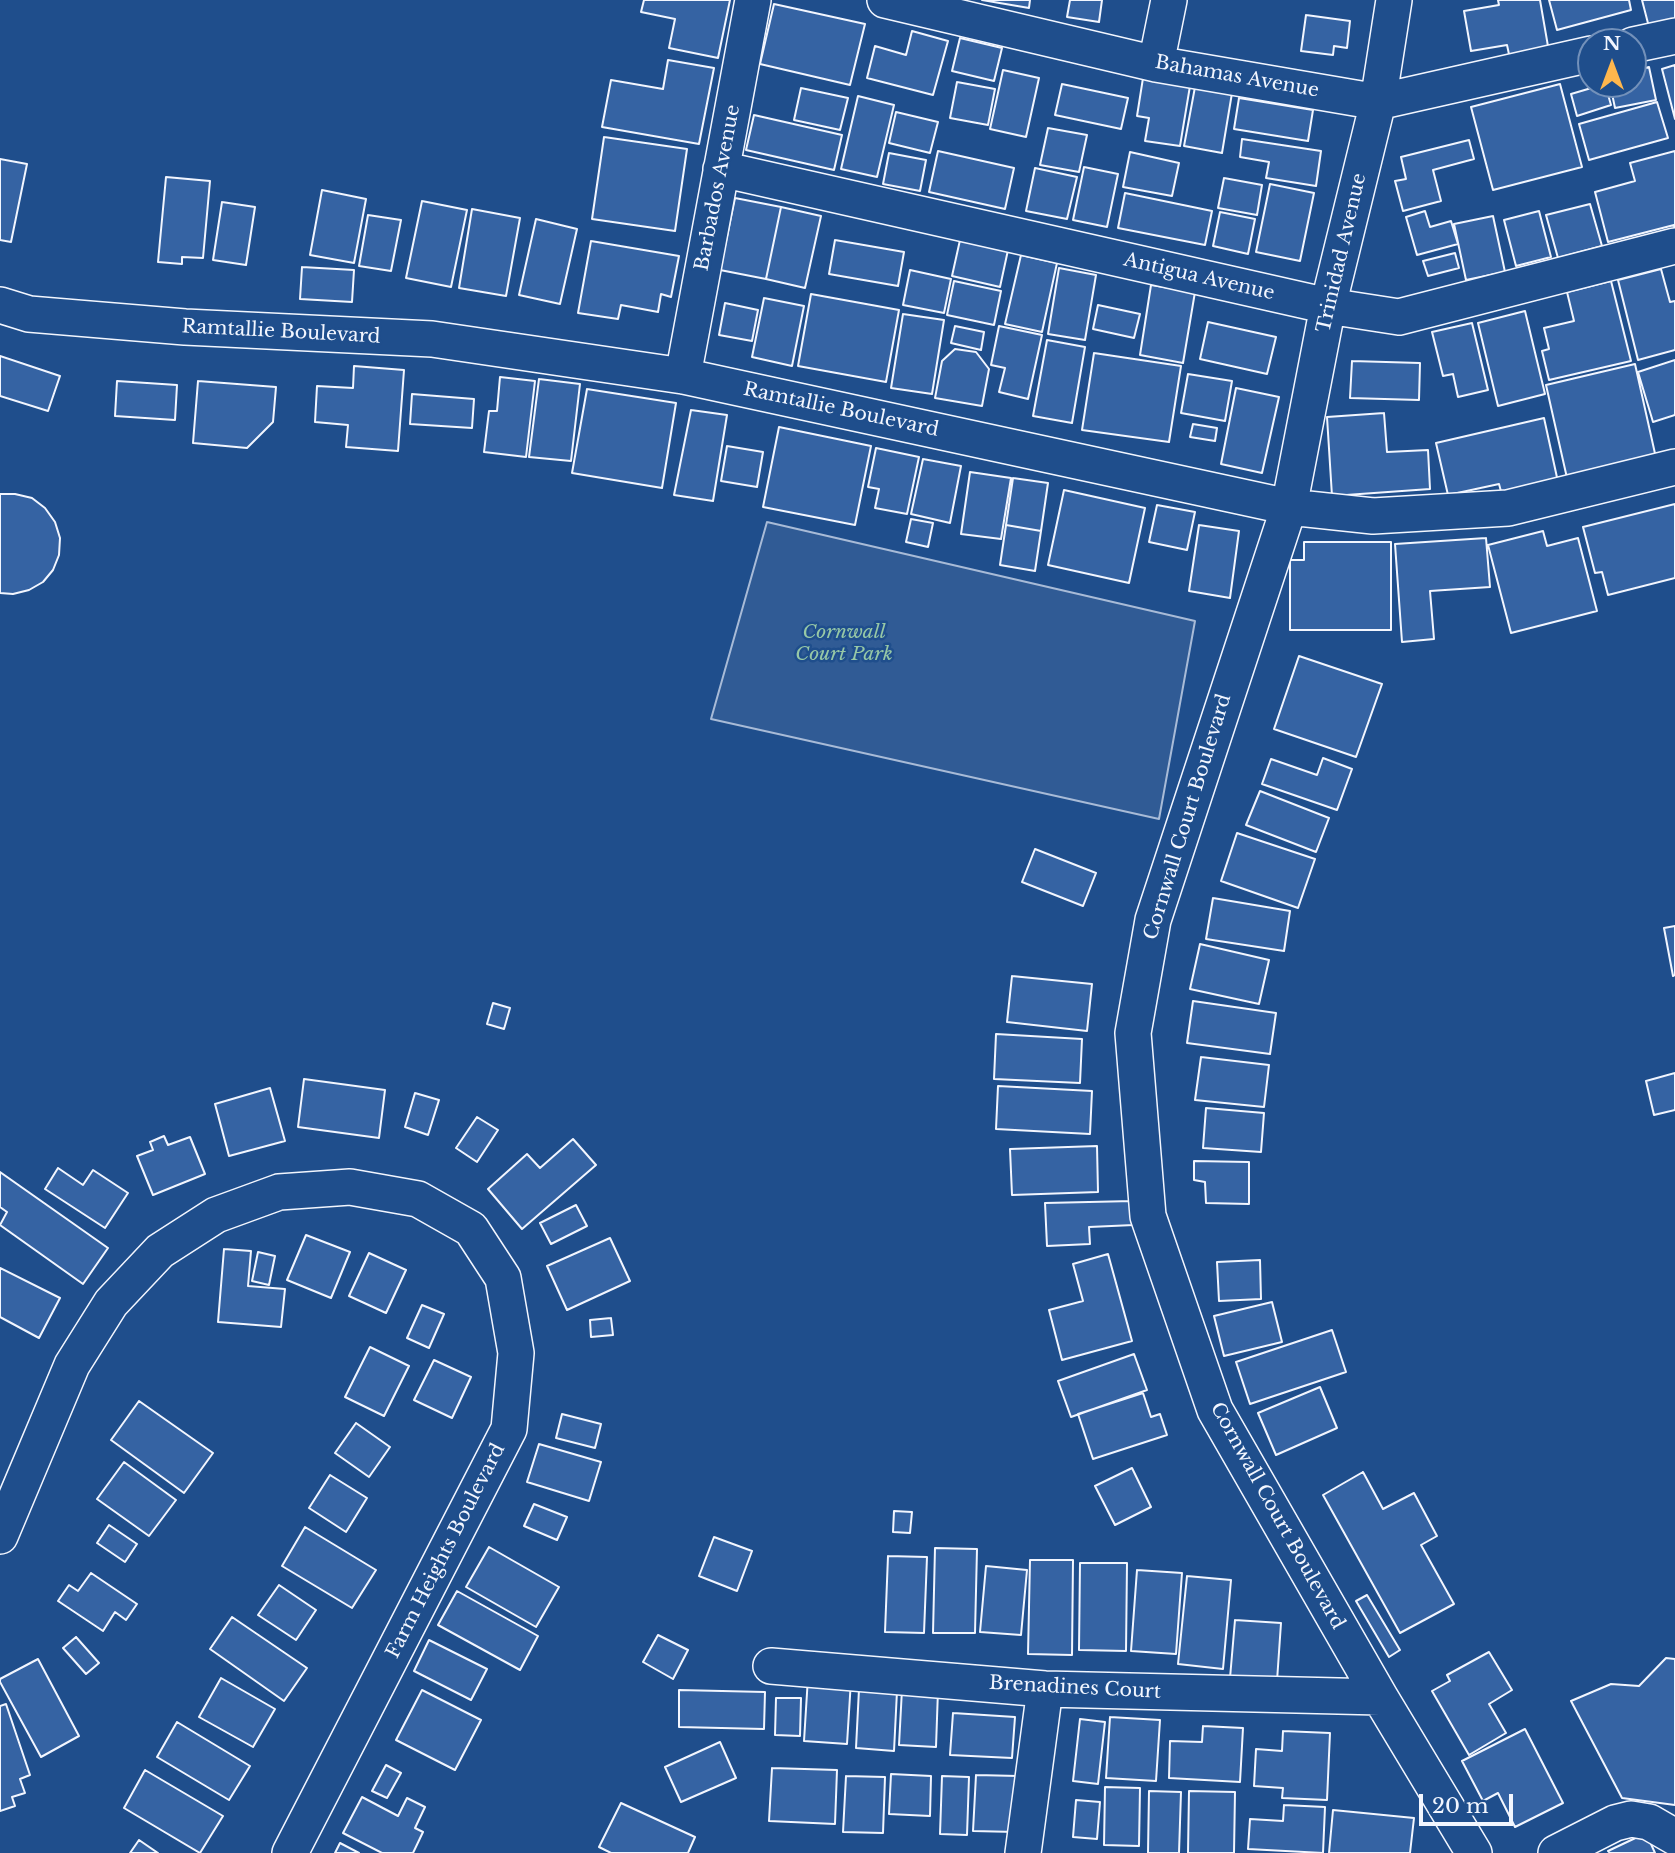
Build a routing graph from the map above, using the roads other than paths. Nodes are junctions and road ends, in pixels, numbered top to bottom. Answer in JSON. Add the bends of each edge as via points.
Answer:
{"nodes":[{"id":1,"x":753,"y":0,"type":"edge"},
{"id":2,"x":885,"y":0,"type":"edge"},
{"id":3,"x":1169,"y":0,"type":"edge"},
{"id":4,"x":1394,"y":0,"type":"edge"},
{"id":5,"x":953,"y":8,"type":"edge"},
{"id":6,"x":1675,"y":36,"type":"edge"},
{"id":7,"x":1647,"y":42,"type":"edge"},
{"id":8,"x":1577,"y":57,"type":"edge"},
{"id":9,"x":1156,"y":64,"type":"junction"},
{"id":10,"x":1378,"y":102,"type":"junction"},
{"id":11,"x":721,"y":169,"type":"junction"},
{"id":12,"x":1675,"y":246,"type":"edge"},
{"id":13,"x":0,"y":305,"type":"edge"},
{"id":14,"x":1328,"y":306,"type":"junction"},
{"id":15,"x":683,"y":376,"type":"junction"},
{"id":16,"x":1675,"y":467,"type":"edge"},
{"id":17,"x":1289,"y":507,"type":"junction"},
{"id":18,"x":0,"y":1536,"type":"edge"},
{"id":19,"x":771,"y":1666,"type":"dead end"},
{"id":20,"x":1045,"y":1689,"type":"junction"},
{"id":21,"x":1380,"y":1697,"type":"junction"},
{"id":22,"x":1675,"y":1837,"type":"edge"},
{"id":23,"x":290,"y":1853,"type":"edge"},
{"id":24,"x":1023,"y":1853,"type":"edge"},
{"id":25,"x":1474,"y":1853,"type":"edge"},
{"id":26,"x":1556,"y":1853,"type":"edge"}],
"edges":[{"from":1,"to":11,"type":"street","name":"Barbados Avenue"},
{"from":2,"to":5,"type":"street","name":"Bahamas Avenue"},
{"from":3,"to":9,"type":"street"},
{"from":4,"to":10,"type":"street","name":"Trinidad Avenue"},
{"from":5,"to":9,"type":"street","name":"Bahamas Avenue"},
{"from":6,"to":7,"type":"street"},
{"from":8,"to":10,"type":"street","name":"Bahamas Avenue"},
{"from":9,"to":10,"type":"street","name":"Bahamas Avenue"},
{"from":10,"to":14,"type":"street","name":"Trinidad Avenue"},
{"from":11,"to":14,"type":"street","name":"Antigua Avenue"},
{"from":11,"to":15,"type":"street","name":"Barbados Avenue"},
{"from":12,"to":14,"type":"street","name":"Antigua Avenue","via":[[1399,317]]},
{"from":13,"to":15,"type":"street","name":"Ramtallie Boulevard","via":[[29,314],[185,327],[432,339]]},
{"from":14,"to":17,"type":"street","name":"Trinidad Avenue"},
{"from":15,"to":17,"type":"street","name":"Ramtallie Boulevard"},
{"from":16,"to":17,"type":"street","name":"Ramtallie Boulevard","via":[[1508,508],[1373,516]]},
{"from":17,"to":21,"type":"street","name":"Cornwall Court Boulevard","via":[[1153,920],[1133,1033],[1148,1216],[1215,1410]]},
{"from":18,"to":23,"type":"street","name":"Farm Heights Boulevard","via":[[72,1365],[111,1303],[160,1251],[216,1215],[279,1192],[350,1187],[418,1199],[471,1229],[503,1278],[516,1353],[509,1429]]},
{"from":19,"to":20,"type":"street","name":"Brenadines Court"},
{"from":20,"to":21,"type":"street","name":"Brenadines Court"},
{"from":20,"to":24,"type":"street"},
{"from":21,"to":25,"type":"street","name":"Cornwall Court Boulevard"},
{"from":22,"to":26,"type":"street","via":[[1649,1822],[1631,1819]]}]}
